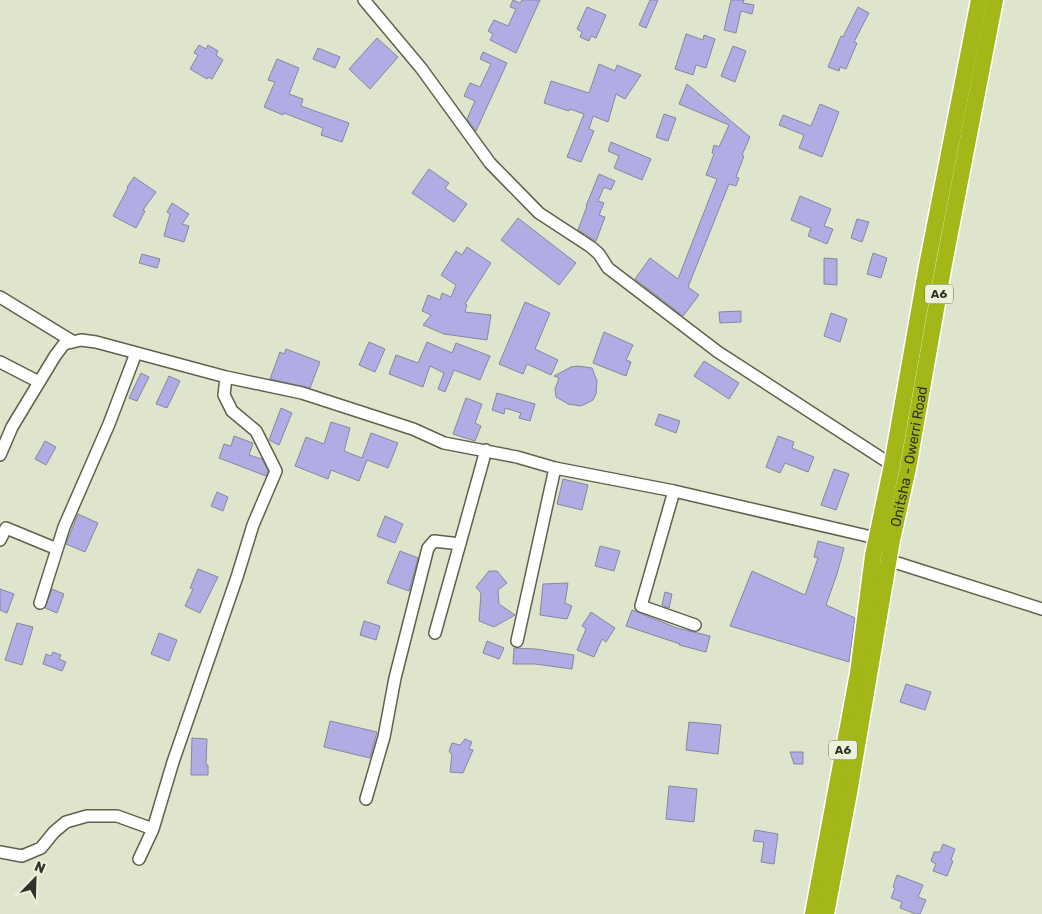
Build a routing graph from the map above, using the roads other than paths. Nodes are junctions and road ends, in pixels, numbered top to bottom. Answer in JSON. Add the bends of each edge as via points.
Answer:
{"nodes":[{"id":1,"x":364,"y":0,"type":"edge"},
{"id":2,"x":979,"y":0,"type":"edge"},
{"id":3,"x":995,"y":0,"type":"edge"},
{"id":4,"x":0,"y":297,"type":"edge"},
{"id":5,"x":72,"y":341,"type":"junction"},
{"id":6,"x":136,"y":353,"type":"junction"},
{"id":7,"x":0,"y":362,"type":"edge"},
{"id":8,"x":226,"y":377,"type":"junction"},
{"id":9,"x":39,"y":382,"type":"junction"},
{"id":10,"x":4,"y":433,"type":"edge"},
{"id":11,"x":486,"y":450,"type":"junction"},
{"id":12,"x":0,"y":455,"type":"edge"},
{"id":13,"x":892,"y":465,"type":"junction"},
{"id":14,"x":555,"y":468,"type":"junction"},
{"id":15,"x":674,"y":491,"type":"junction"},
{"id":16,"x":876,"y":538,"type":"junction"},
{"id":17,"x":0,"y":540,"type":"edge"},
{"id":18,"x":460,"y":544,"type":"junction"},
{"id":19,"x":57,"y":549,"type":"junction"},
{"id":20,"x":888,"y":560,"type":"junction"},
{"id":21,"x":40,"y":603,"type":"dead end"},
{"id":22,"x":1042,"y":609,"type":"edge"},
{"id":23,"x":695,"y":625,"type":"dead end"},
{"id":24,"x":434,"y":633,"type":"dead end"},
{"id":25,"x":517,"y":641,"type":"dead end"},
{"id":26,"x":366,"y":799,"type":"dead end"},
{"id":27,"x":153,"y":829,"type":"junction"},
{"id":28,"x":0,"y":852,"type":"edge"},
{"id":29,"x":139,"y":859,"type":"dead end"},
{"id":30,"x":813,"y":914,"type":"edge"},
{"id":31,"x":826,"y":914,"type":"edge"}],
"edges":[{"from":1,"to":13,"type":"street","via":[[421,68],[490,163],[539,213],[590,247],[608,268],[718,352]]},
{"from":2,"to":13,"type":"highway","name":"Onitsha - Owerri Road","number":"A6"},
{"from":3,"to":20,"type":"highway","name":"Onitsha - Owerri Road","number":"A6"},
{"from":4,"to":5,"type":"street"},
{"from":5,"to":6,"type":"street","via":[[96,342]]},
{"from":5,"to":9,"type":"street","via":[[64,344]]},
{"from":6,"to":8,"type":"street"},
{"from":6,"to":19,"type":"street"},
{"from":7,"to":9,"type":"street"},
{"from":8,"to":11,"type":"street","via":[[302,393],[412,429],[444,444]]},
{"from":8,"to":27,"type":"street","via":[[224,395],[232,411],[256,431],[276,471],[253,525]]},
{"from":9,"to":10,"type":"street"},
{"from":10,"to":12,"type":"street"},
{"from":11,"to":14,"type":"street"},
{"from":11,"to":18,"type":"street"},
{"from":13,"to":16,"type":"highway","name":"Onitsha - Owerri Road","number":"A6"},
{"from":14,"to":15,"type":"street"},
{"from":14,"to":25,"type":"street"},
{"from":15,"to":16,"type":"street"},
{"from":15,"to":23,"type":"street","via":[[641,606]]},
{"from":16,"to":30,"type":"highway","name":"Onitsha - Owerri Road","number":"A6","via":[[858,672]]},
{"from":17,"to":19,"type":"street","via":[[6,528]]},
{"from":18,"to":24,"type":"street"},
{"from":18,"to":26,"type":"street","via":[[434,541],[428,548],[395,678],[384,737]]},
{"from":19,"to":21,"type":"street"},
{"from":20,"to":22,"type":"street"},
{"from":20,"to":31,"type":"highway","name":"Onitsha - Owerri Road","number":"A6"},
{"from":27,"to":28,"type":"street","via":[[117,816],[87,816],[66,822],[41,848],[22,856]]},
{"from":27,"to":29,"type":"street"}]}
